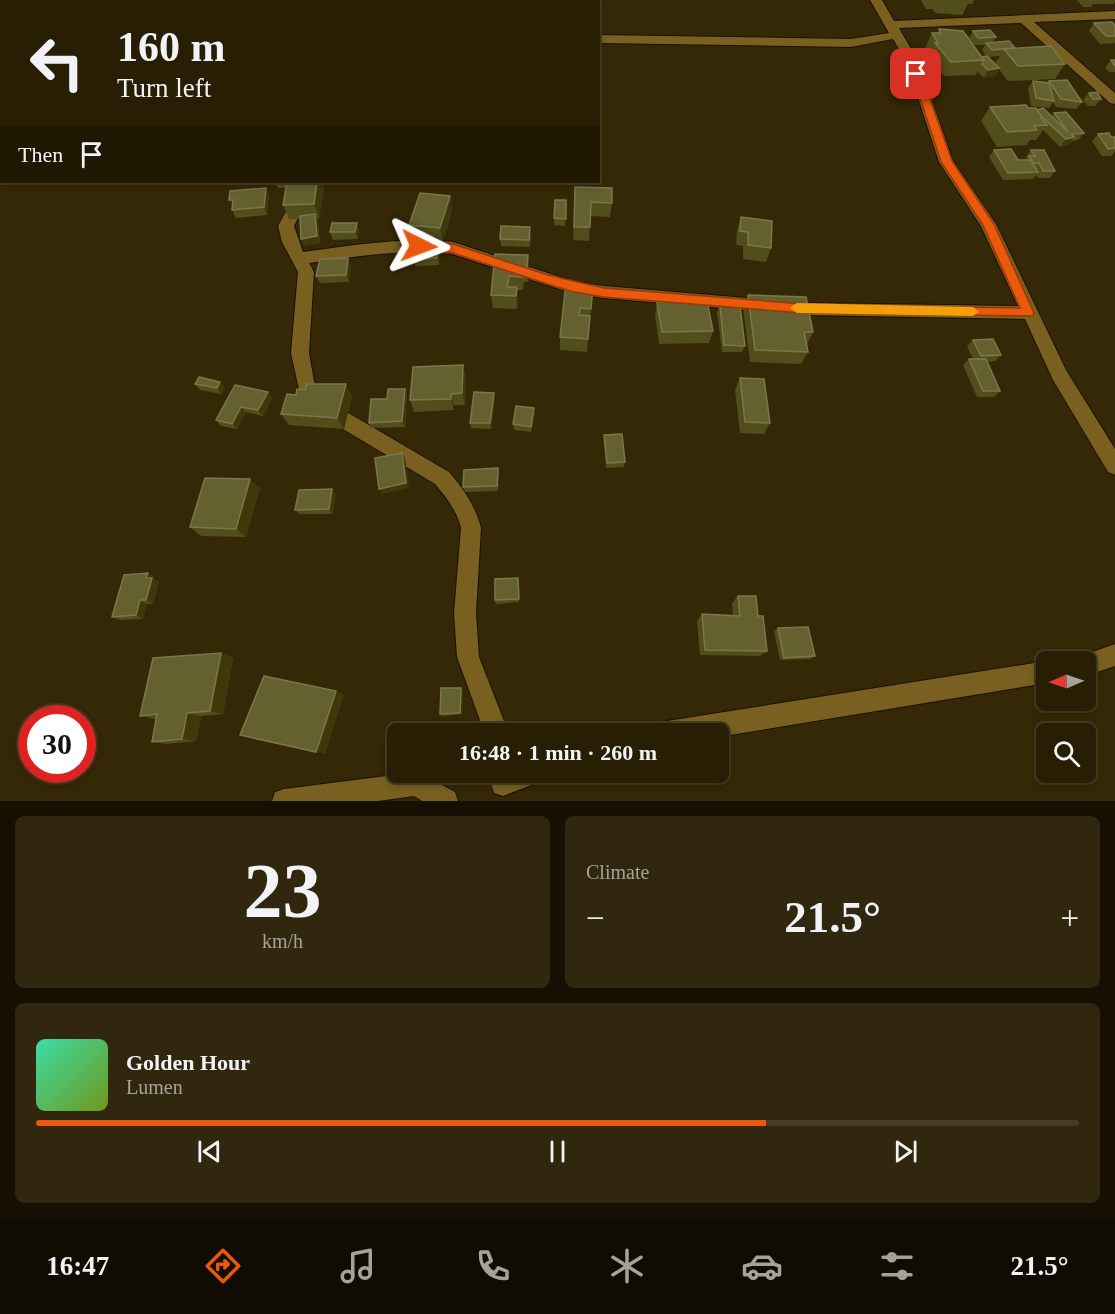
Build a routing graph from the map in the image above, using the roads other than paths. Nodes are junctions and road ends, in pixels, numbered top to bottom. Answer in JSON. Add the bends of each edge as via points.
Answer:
{"nodes":[{"id":1,"x":876,"y":0,"type":"edge"},
{"id":2,"x":1115,"y":15,"type":"edge"},
{"id":3,"x":1025,"y":20,"type":"junction"},
{"id":4,"x":894,"y":30,"type":"junction"},
{"id":5,"x":600,"y":39,"type":"edge"},
{"id":6,"x":1115,"y":100,"type":"edge"},
{"id":7,"x":308,"y":183,"type":"edge"},
{"id":8,"x":300,"y":258,"type":"junction"},
{"id":9,"x":1028,"y":313,"type":"junction"},
{"id":10,"x":1115,"y":466,"type":"edge"},
{"id":11,"x":1115,"y":655,"type":"edge"},
{"id":12,"x":1096,"y":662,"type":"edge"},
{"id":13,"x":1036,"y":674,"type":"edge"},
{"id":14,"x":493,"y":723,"type":"edge"},
{"id":15,"x":729,"y":723,"type":"edge"},
{"id":16,"x":284,"y":801,"type":"edge"},
{"id":17,"x":446,"y":801,"type":"edge"}],
"edges":[{"from":1,"to":4,"type":"street"},
{"from":2,"to":3,"type":"street"},
{"from":3,"to":4,"type":"street"},
{"from":3,"to":6,"type":"street"},
{"from":4,"to":5,"type":"street","via":[[872,41],[840,43]]},
{"from":4,"to":9,"type":"street","via":[[912,62],[946,162],[988,224]]},
{"from":7,"to":8,"type":"street","via":[[286,226],[286,234]]},
{"from":8,"to":9,"type":"street","via":[[366,248],[439,246],[574,288],[604,292],[804,309]]},
{"from":8,"to":14,"type":"street","via":[[307,282],[300,353],[306,389],[321,407],[442,478],[469,519],[465,613],[468,657]]},
{"from":9,"to":10,"type":"street","via":[[1059,375]]},
{"from":11,"to":12,"type":"street"},
{"from":13,"to":15,"type":"street"},
{"from":16,"to":17,"type":"street","via":[[416,784]]}]}
